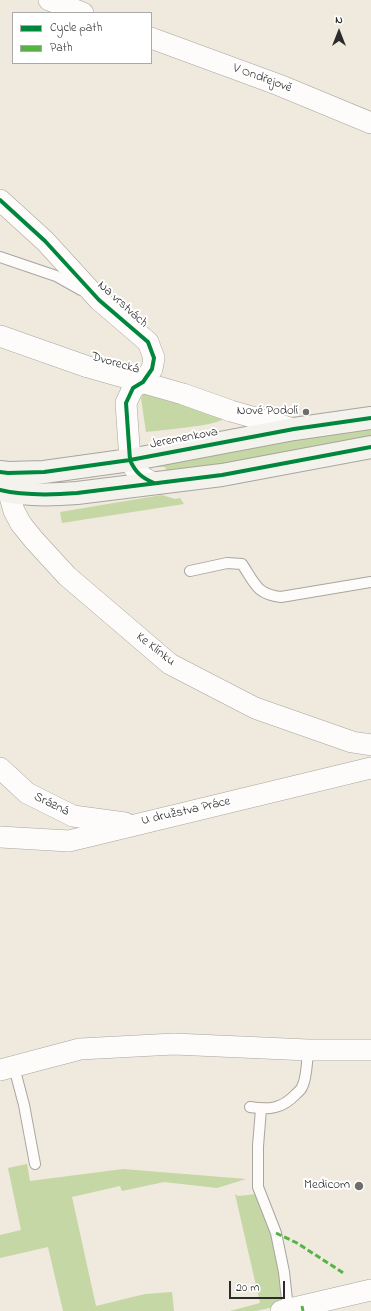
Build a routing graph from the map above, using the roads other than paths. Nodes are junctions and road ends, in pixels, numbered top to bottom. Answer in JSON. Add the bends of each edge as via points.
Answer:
{"nodes":[{"id":1,"x":49,"y":0,"type":"edge"},
{"id":2,"x":77,"y":7,"type":"edge"},
{"id":3,"x":152,"y":38,"type":"edge"},
{"id":4,"x":371,"y":122,"type":"edge"},
{"id":5,"x":0,"y":200,"type":"edge"},
{"id":6,"x":0,"y":257,"type":"edge"},
{"id":7,"x":99,"y":300,"type":"junction"},
{"id":8,"x":0,"y":336,"type":"edge"},
{"id":9,"x":143,"y":382,"type":"junction"},
{"id":10,"x":371,"y":418,"type":"edge"},
{"id":11,"x":294,"y":429,"type":"junction"},
{"id":12,"x":371,"y":447,"type":"edge"},
{"id":13,"x":130,"y":460,"type":"junction"},
{"id":14,"x":154,"y":483,"type":"junction"},
{"id":15,"x":3,"y":485,"type":"edge"},
{"id":16,"x":190,"y":571,"type":"dead end"},
{"id":17,"x":371,"y":582,"type":"edge"},
{"id":18,"x":371,"y":745,"type":"edge"},
{"id":19,"x":0,"y":768,"type":"edge"},
{"id":20,"x":371,"y":768,"type":"edge"},
{"id":21,"x":135,"y":825,"type":"junction"},
{"id":22,"x":0,"y":837,"type":"edge"},
{"id":23,"x":308,"y":1050,"type":"junction"},
{"id":24,"x":371,"y":1050,"type":"edge"},
{"id":25,"x":7,"y":1068,"type":"edge"},
{"id":26,"x":250,"y":1107,"type":"dead end"},
{"id":27,"x":261,"y":1109,"type":"junction"},
{"id":28,"x":35,"y":1164,"type":"dead end"},
{"id":29,"x":371,"y":1290,"type":"edge"},
{"id":30,"x":285,"y":1310,"type":"edge"}],
"edges":[{"from":1,"to":2,"type":"street"},
{"from":3,"to":4,"type":"street","name":"V Ondřejově"},
{"from":5,"to":7,"type":"street","name":"Na vrstvách","via":[[45,241]]},
{"from":6,"to":7,"type":"lane","via":[[56,276]]},
{"from":7,"to":9,"type":"street","name":"Na vrstvách","via":[[148,342],[154,358],[152,369]]},
{"from":8,"to":9,"type":"street","name":"Dvorecká","via":[[88,367]]},
{"from":9,"to":11,"type":"street","name":"Dvorecká"},
{"from":9,"to":13,"type":"street","name":"Na vrstvách","via":[[133,388],[126,403]]},
{"from":10,"to":11,"type":"street","name":"Jeremenkova"},
{"from":11,"to":13,"type":"street","name":"Jeremenkova"},
{"from":12,"to":14,"type":"street","via":[[222,475]]},
{"from":13,"to":14,"type":"street","via":[[139,474]]},
{"from":13,"to":15,"type":"street","name":"Jeremenkova","via":[[44,472]]},
{"from":14,"to":15,"type":"street","via":[[54,495]]},
{"from":15,"to":18,"type":"street","name":"Ke Klínku","via":[[21,524],[62,571],[170,664],[256,708],[352,742]]},
{"from":16,"to":17,"type":"lane","via":[[227,562],[242,564],[260,590],[270,596],[281,597]]},
{"from":19,"to":21,"type":"street","name":"Srázná","via":[[27,794],[73,816]]},
{"from":20,"to":21,"type":"street","name":"U družstva Práce"},
{"from":21,"to":22,"type":"street","name":"U družstva Práce","via":[[69,841]]},
{"from":23,"to":24,"type":"street"},
{"from":23,"to":25,"type":"street","via":[[174,1044],[80,1049]]},
{"from":23,"to":27,"type":"lane","via":[[303,1087],[279,1107]]},
{"from":25,"to":28,"type":"lane","via":[[24,1105]]},
{"from":26,"to":27,"type":"lane"},
{"from":27,"to":30,"type":"lane","via":[[258,1187],[276,1233],[284,1272]]},
{"from":29,"to":30,"type":"street"}]}
